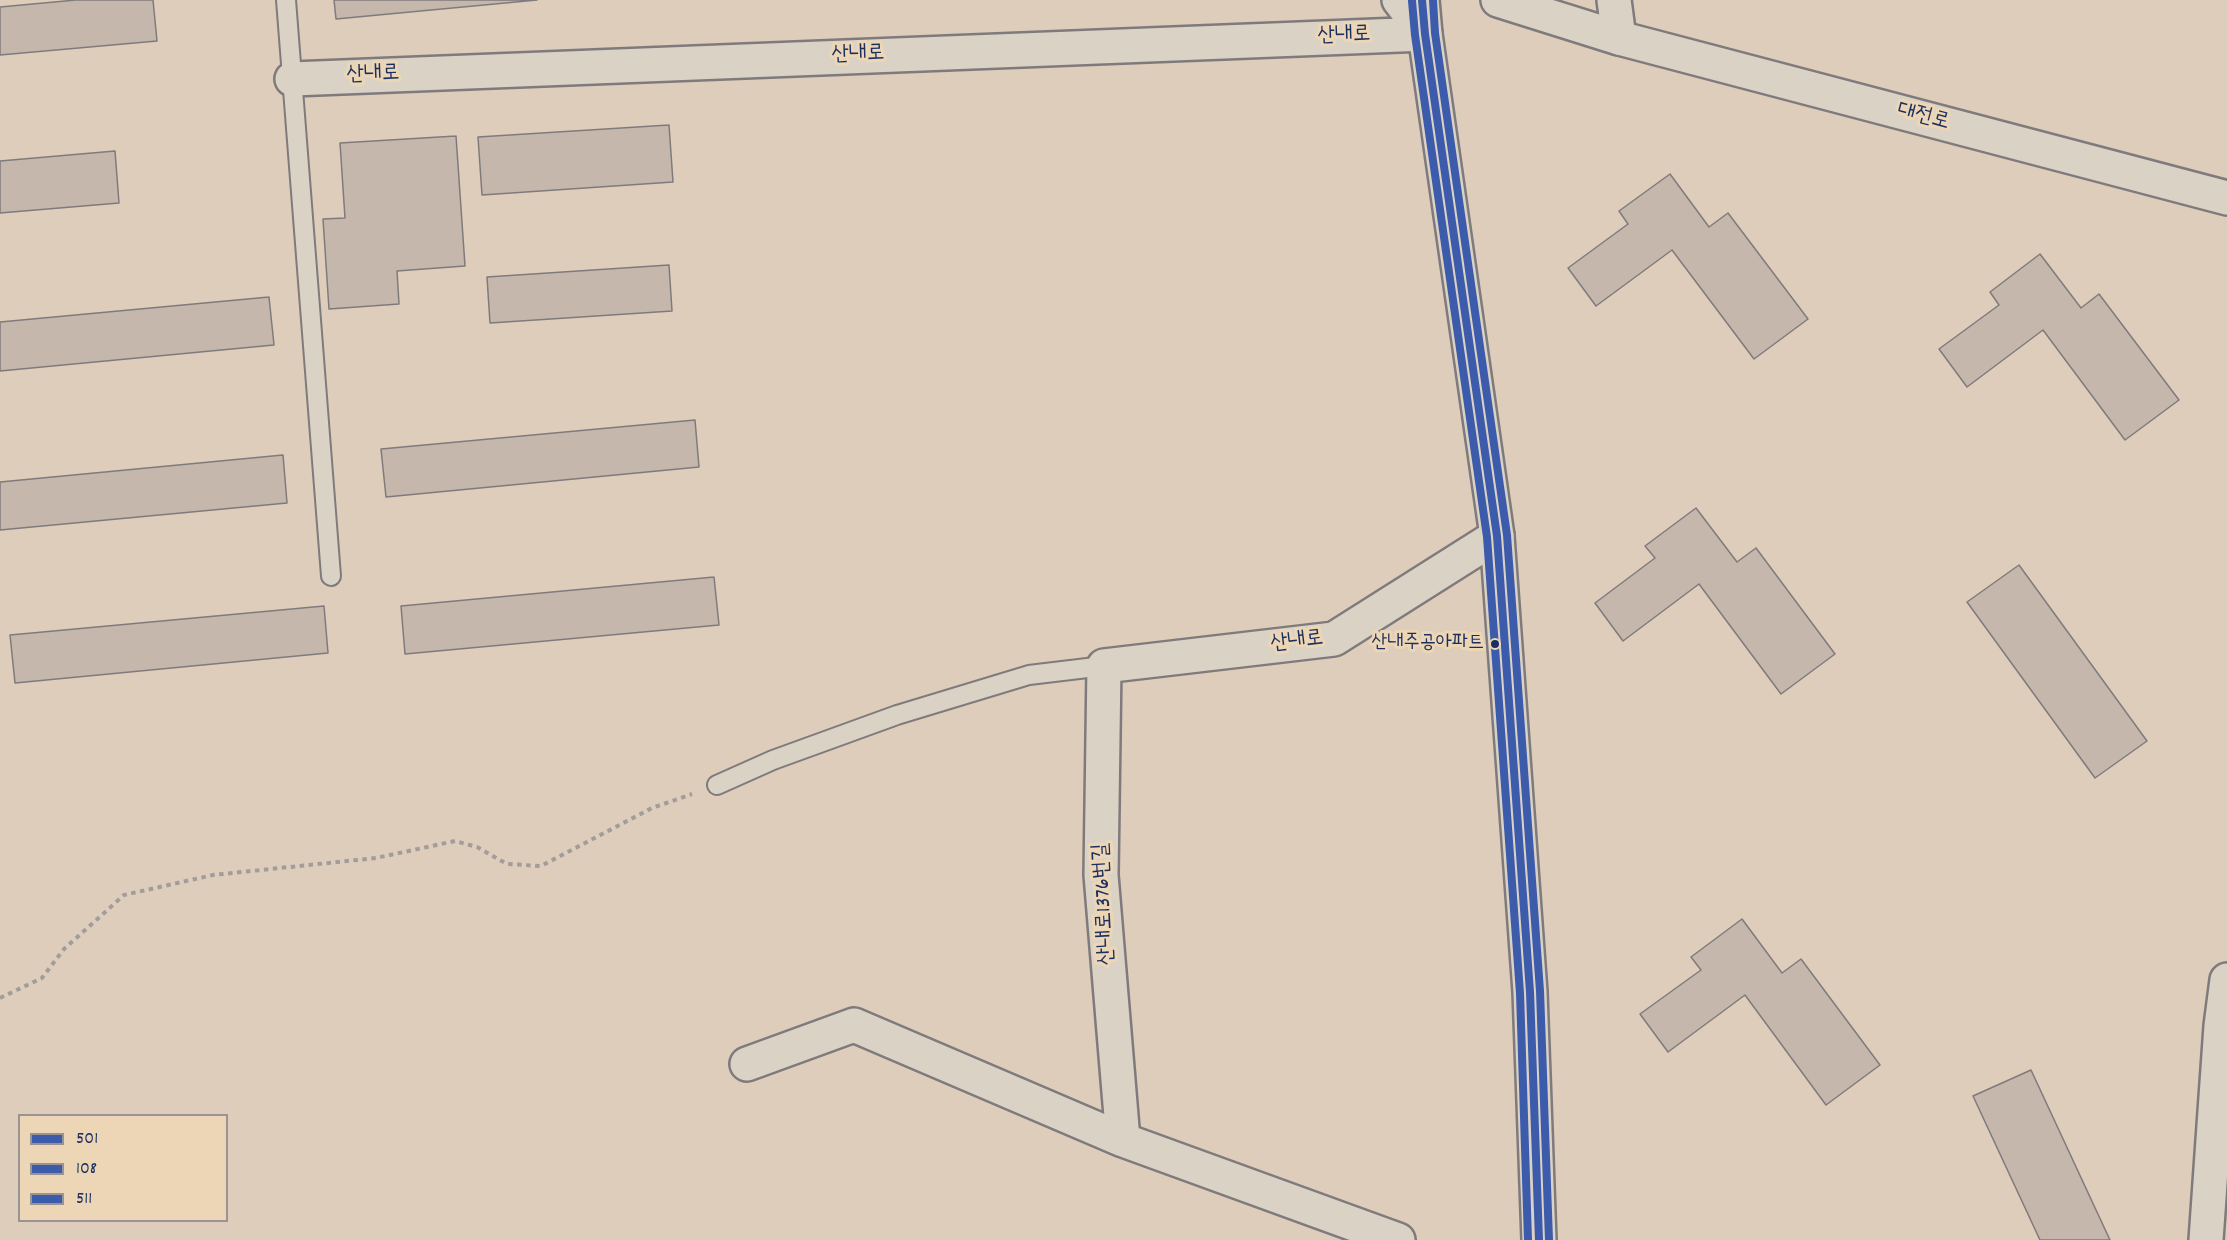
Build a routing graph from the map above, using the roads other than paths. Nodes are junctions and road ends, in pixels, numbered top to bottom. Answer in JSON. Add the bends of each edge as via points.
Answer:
{"nodes":[{"id":1,"x":285,"y":0,"type":"edge"},
{"id":2,"x":1399,"y":0,"type":"edge"},
{"id":3,"x":1422,"y":0,"type":"edge"},
{"id":4,"x":1498,"y":0,"type":"edge"},
{"id":5,"x":1614,"y":0,"type":"edge"},
{"id":6,"x":1425,"y":34,"type":"junction"},
{"id":7,"x":1619,"y":38,"type":"junction"},
{"id":8,"x":292,"y":79,"type":"junction"},
{"id":9,"x":2227,"y":198,"type":"edge"},
{"id":10,"x":1497,"y":536,"type":"junction"},
{"id":11,"x":331,"y":576,"type":"dead end"},
{"id":12,"x":1104,"y":666,"type":"junction"},
{"id":13,"x":717,"y":785,"type":"road end"},
{"id":14,"x":2227,"y":980,"type":"edge"},
{"id":15,"x":747,"y":1064,"type":"dead end"},
{"id":16,"x":1122,"y":1140,"type":"junction"},
{"id":17,"x":1398,"y":1240,"type":"edge"},
{"id":18,"x":1539,"y":1240,"type":"edge"},
{"id":19,"x":2205,"y":1240,"type":"edge"}],
"edges":[{"from":1,"to":8,"type":"lane"},
{"from":2,"to":6,"type":"street"},
{"from":3,"to":6,"type":"street"},
{"from":4,"to":7,"type":"street","name":"대전로"},
{"from":5,"to":7,"type":"street"},
{"from":6,"to":8,"type":"street","name":"산내로"},
{"from":6,"to":10,"type":"street"},
{"from":7,"to":9,"type":"street","name":"대전로"},
{"from":8,"to":11,"type":"lane"},
{"from":10,"to":12,"type":"street","name":"산내로","via":[[1334,639]]},
{"from":10,"to":18,"type":"street","via":[[1530,992]]},
{"from":12,"to":13,"type":"lane","via":[[1029,675],[897,715],[773,760]]},
{"from":12,"to":16,"type":"street","name":"산내로1376번길","via":[[1101,875]]},
{"from":14,"to":19,"type":"street"},
{"from":15,"to":16,"type":"street","via":[[854,1025]]},
{"from":16,"to":17,"type":"street"}]}
